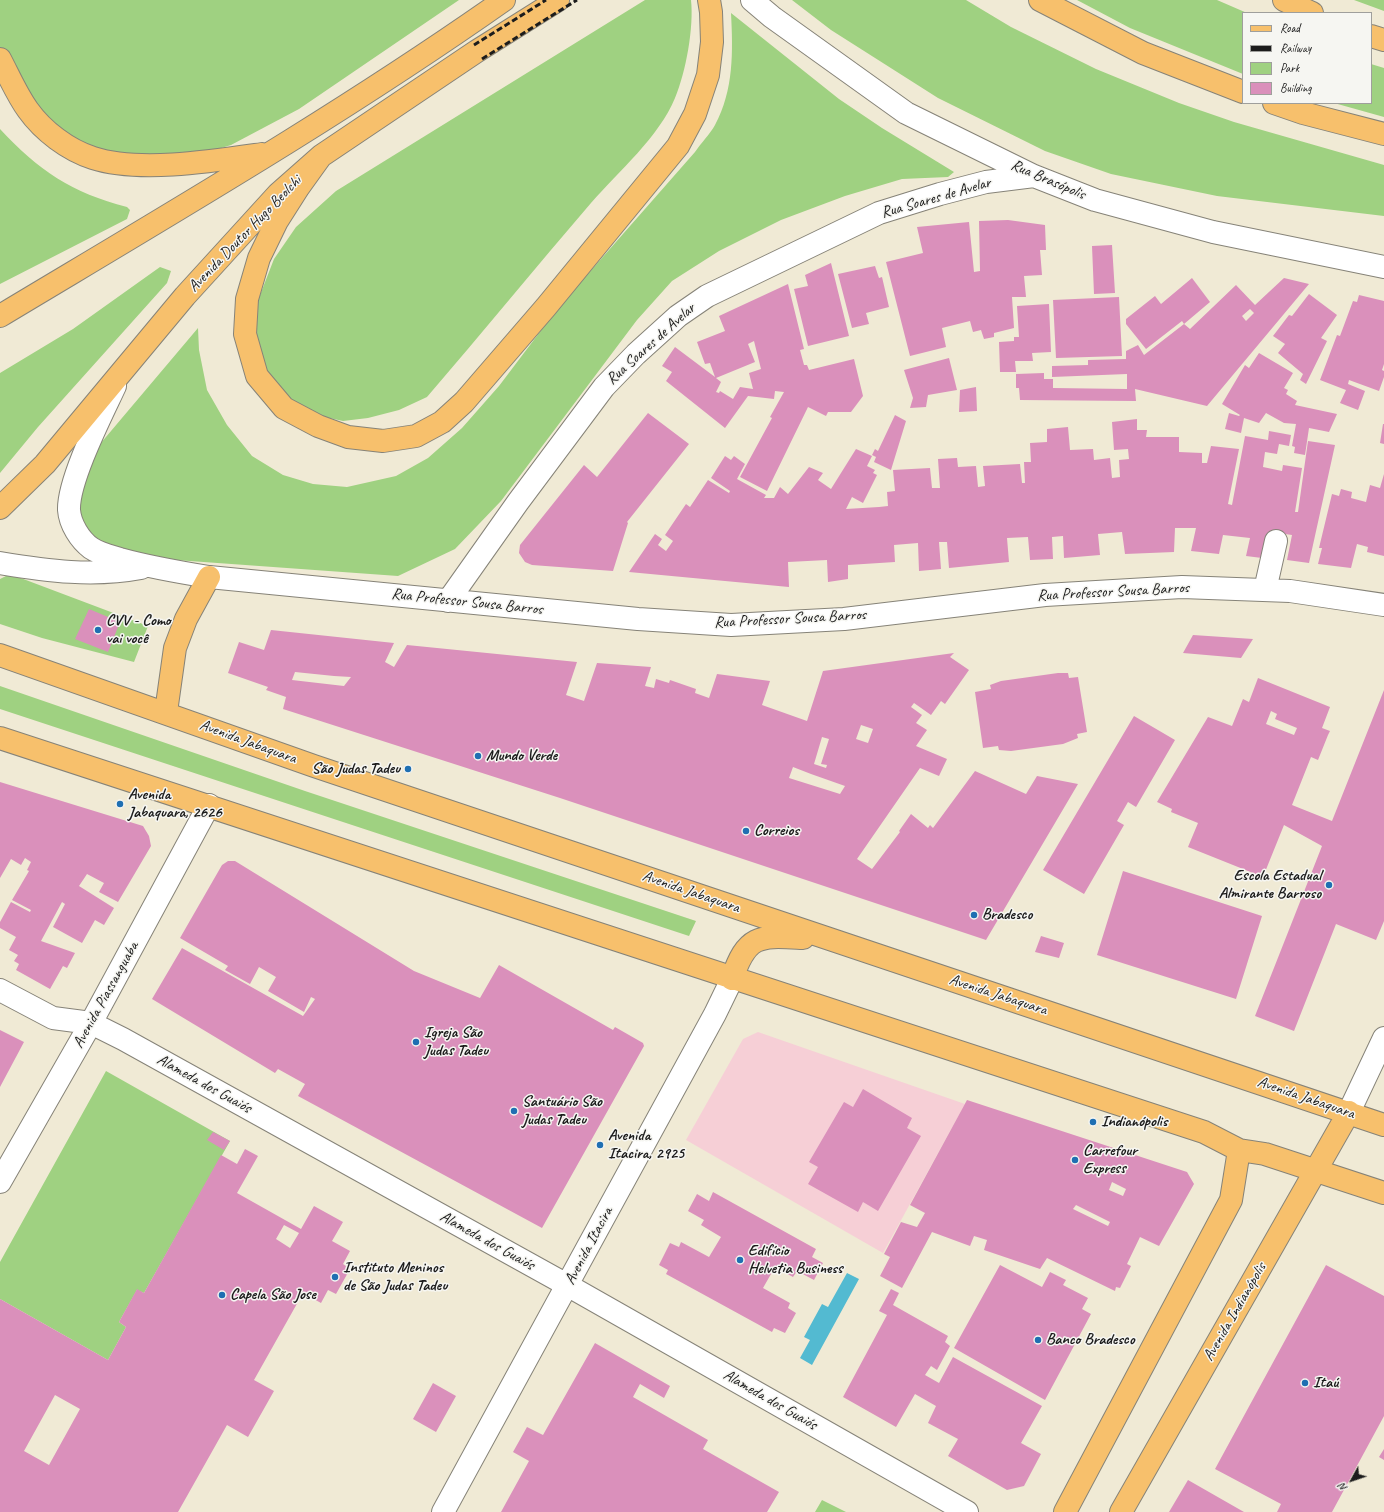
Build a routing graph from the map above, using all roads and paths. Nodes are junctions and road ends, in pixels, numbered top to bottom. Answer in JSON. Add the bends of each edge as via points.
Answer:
{"nodes":[{"id":1,"x":504,"y":0,"type":"edge"},
{"id":2,"x":558,"y":0,"type":"edge"},
{"id":3,"x":709,"y":0,"type":"edge"},
{"id":4,"x":752,"y":0,"type":"edge"},
{"id":5,"x":1040,"y":0,"type":"edge"},
{"id":6,"x":1284,"y":0,"type":"edge"},
{"id":7,"x":1310,"y":12,"type":"edge"},
{"id":8,"x":1372,"y":36,"type":"edge"},
{"id":9,"x":1384,"y":40,"type":"edge"},
{"id":10,"x":0,"y":59,"type":"edge"},
{"id":11,"x":1242,"y":92,"type":"edge"},
{"id":12,"x":1277,"y":104,"type":"edge"},
{"id":13,"x":1384,"y":134,"type":"edge"},
{"id":14,"x":271,"y":153,"type":"junction"},
{"id":15,"x":321,"y":156,"type":"junction"},
{"id":16,"x":1034,"y":176,"type":"junction"},
{"id":17,"x":1384,"y":268,"type":"edge"},
{"id":18,"x":0,"y":316,"type":"edge"},
{"id":19,"x":122,"y":373,"type":"junction"},
{"id":20,"x":0,"y":508,"type":"edge"},
{"id":21,"x":1276,"y":541,"type":"dead end"},
{"id":22,"x":0,"y":562,"type":"edge"},
{"id":23,"x":148,"y":567,"type":"junction"},
{"id":24,"x":209,"y":577,"type":"junction"},
{"id":25,"x":1265,"y":590,"type":"junction"},
{"id":26,"x":448,"y":601,"type":"junction"},
{"id":27,"x":1384,"y":605,"type":"edge"},
{"id":28,"x":0,"y":655,"type":"edge"},
{"id":29,"x":166,"y":712,"type":"junction"},
{"id":30,"x":0,"y":738,"type":"edge"},
{"id":31,"x":209,"y":806,"type":"junction"},
{"id":32,"x":830,"y":939,"type":"junction"},
{"id":33,"x":732,"y":978,"type":"junction"},
{"id":34,"x":0,"y":990,"type":"edge"},
{"id":35,"x":92,"y":1022,"type":"junction"},
{"id":36,"x":1384,"y":1038,"type":"edge"},
{"id":37,"x":1349,"y":1112,"type":"junction"},
{"id":38,"x":1384,"y":1125,"type":"edge"},
{"id":39,"x":1239,"y":1150,"type":"junction"},
{"id":40,"x":1316,"y":1170,"type":"junction"},
{"id":41,"x":0,"y":1182,"type":"edge"},
{"id":42,"x":1384,"y":1193,"type":"edge"},
{"id":43,"x":567,"y":1285,"type":"junction"},
{"id":44,"x":443,"y":1512,"type":"edge"},
{"id":45,"x":967,"y":1512,"type":"edge"},
{"id":46,"x":1065,"y":1512,"type":"edge"},
{"id":47,"x":1120,"y":1512,"type":"edge"}],
"edges":[{"from":1,"to":14,"type":"main road"},
{"from":2,"to":15,"type":"main road","name":"Avenida Doutor Hugo Beolchi"},
{"from":3,"to":15,"type":"main road","via":[[712,42],[708,75],[695,114],[678,146],[464,402],[442,422],[416,436],[383,441],[348,437],[324,428],[284,408],[257,376],[245,334],[247,299],[259,258],[277,221]]},
{"from":4,"to":16,"type":"street","name":"Rua Brasópolis","via":[[906,113]]},
{"from":5,"to":11,"type":"main road","via":[[1143,53]]},
{"from":6,"to":7,"type":"main road"},
{"from":8,"to":9,"type":"main road"},
{"from":10,"to":14,"type":"main road","via":[[28,110],[59,141],[92,158],[130,165],[201,162]]},
{"from":12,"to":13,"type":"main road"},
{"from":14,"to":18,"type":"main road"},
{"from":15,"to":19,"type":"main road","name":"Avenida Doutor Hugo Beolchi","via":[[278,194],[185,296]]},
{"from":16,"to":17,"type":"street","name":"Rua Brasópolis","via":[[1095,200],[1213,232]]},
{"from":16,"to":26,"type":"street","name":"Rua Soares de Avelar","via":[[986,182],[879,213],[707,296],[678,316],[604,387]]},
{"from":19,"to":20,"type":"main road","name":"Avenida Doutor Hugo Beolchi","via":[[45,464]]},
{"from":19,"to":23,"type":"street","name":"Rua Professor Sousa Barros","via":[[98,421],[78,471],[69,510],[72,524],[91,548]]},
{"from":21,"to":25,"type":"street"},
{"from":22,"to":23,"type":"street","name":"Rua Professor Sousa Barros","via":[[73,574],[124,572]]},
{"from":23,"to":24,"type":"street","name":"Rua Professor Sousa Barros"},
{"from":24,"to":26,"type":"street","name":"Rua Professor Sousa Barros"},
{"from":24,"to":29,"type":"main road","via":[[186,619],[175,648]]},
{"from":25,"to":26,"type":"street","name":"Rua Professor Sousa Barros","via":[[1182,586],[1068,594],[844,619],[731,625]]},
{"from":25,"to":27,"type":"street","name":"Rua Professor Sousa Barros","via":[[1290,591]]},
{"from":28,"to":29,"type":"main road","name":"Avenida Jabaquara"},
{"from":29,"to":32,"type":"main road","name":"Avenida Jabaquara","via":[[314,766]]},
{"from":30,"to":31,"type":"main road"},
{"from":31,"to":33,"type":"main road"},
{"from":31,"to":35,"type":"street","name":"Avenida Piassanguaba"},
{"from":32,"to":33,"type":"main road","via":[[771,936],[760,938],[744,950]]},
{"from":32,"to":37,"type":"main road","name":"Avenida Jabaquara"},
{"from":33,"to":39,"type":"main road","via":[[1204,1132]]},
{"from":33,"to":43,"type":"street","name":"Avenida Itacira","via":[[715,1014]]},
{"from":34,"to":35,"type":"street","name":"Alameda dos Guaiós","via":[[53,1018]]},
{"from":35,"to":41,"type":"street","name":"Avenida Piassanguaba"},
{"from":35,"to":43,"type":"street","name":"Alameda dos Guaiós"},
{"from":36,"to":37,"type":"street"},
{"from":37,"to":38,"type":"main road","name":"Avenida Jabaquara"},
{"from":37,"to":40,"type":"main road","name":"Avenida Indianópolis"},
{"from":39,"to":40,"type":"main road","via":[[1265,1154]]},
{"from":39,"to":46,"type":"main road","via":[[1231,1200]]},
{"from":40,"to":42,"type":"main road"},
{"from":40,"to":47,"type":"main road","name":"Avenida Indianópolis"},
{"from":43,"to":44,"type":"street","name":"Avenida Itacira"},
{"from":43,"to":45,"type":"street","name":"Alameda dos Guaiós"}]}
